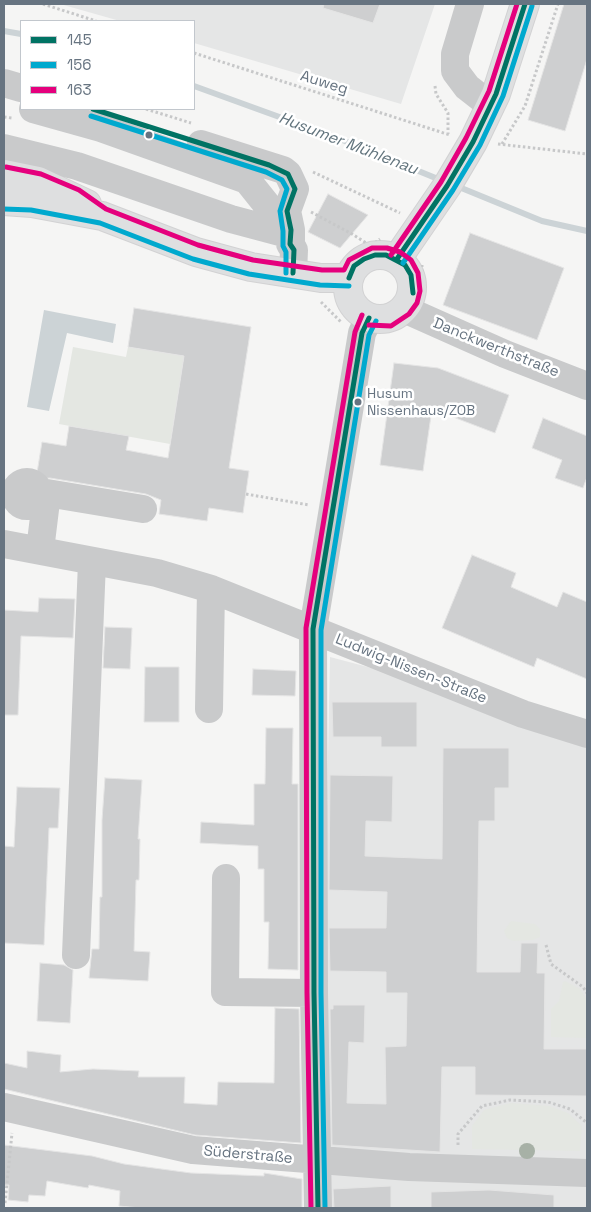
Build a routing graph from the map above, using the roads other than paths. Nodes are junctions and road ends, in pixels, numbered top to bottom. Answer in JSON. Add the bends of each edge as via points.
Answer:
{"nodes":[{"id":1,"x":470,"y":4,"type":"edge"},
{"id":2,"x":525,"y":4,"type":"edge"},
{"id":3,"x":4,"y":83,"type":"edge"},
{"id":4,"x":20,"y":88,"type":"edge"},
{"id":5,"x":4,"y":102,"type":"edge"},
{"id":6,"x":490,"y":105,"type":"junction"},
{"id":7,"x":20,"y":106,"type":"edge"},
{"id":8,"x":37,"y":110,"type":"edge"},
{"id":9,"x":96,"y":110,"type":"edge"},
{"id":10,"x":4,"y":129,"type":"edge"},
{"id":11,"x":4,"y":148,"type":"edge"},
{"id":12,"x":4,"y":174,"type":"edge"},
{"id":13,"x":4,"y":201,"type":"edge"},
{"id":14,"x":102,"y":216,"type":"junction"},
{"id":15,"x":288,"y":235,"type":"junction"},
{"id":16,"x":410,"y":258,"type":"junction"},
{"id":17,"x":293,"y":273,"type":"junction"},
{"id":18,"x":349,"y":278,"type":"junction"},
{"id":19,"x":413,"y":304,"type":"junction"},
{"id":20,"x":368,"y":318,"type":"junction"},
{"id":21,"x":587,"y":386,"type":"edge"},
{"id":22,"x":143,"y":509,"type":"dead end"},
{"id":23,"x":4,"y":544,"type":"edge"},
{"id":24,"x":40,"y":550,"type":"junction"},
{"id":25,"x":92,"y":562,"type":"junction"},
{"id":26,"x":211,"y":589,"type":"junction"},
{"id":27,"x":313,"y":629,"type":"junction"},
{"id":28,"x":209,"y":709,"type":"dead end"},
{"id":29,"x":587,"y":734,"type":"edge"},
{"id":30,"x":226,"y":878,"type":"dead end"},
{"id":31,"x":76,"y":955,"type":"dead end"},
{"id":32,"x":314,"y":993,"type":"junction"},
{"id":33,"x":10,"y":1108,"type":"edge"},
{"id":34,"x":316,"y":1160,"type":"junction"},
{"id":35,"x":587,"y":1173,"type":"edge"},
{"id":36,"x":318,"y":1208,"type":"edge"}],
"edges":[{"from":1,"to":6,"type":"street","via":[[454,54],[455,71],[467,87]]},
{"from":2,"to":6,"type":"main road"},
{"from":3,"to":4,"type":"street"},
{"from":5,"to":7,"type":"street"},
{"from":6,"to":16,"type":"main road","via":[[462,142],[422,222]]},
{"from":8,"to":15,"type":"street","via":[[101,128],[247,180]]},
{"from":9,"to":15,"type":"street","via":[[283,170],[295,189],[287,211],[291,230]]},
{"from":10,"to":15,"type":"street","via":[[62,143],[219,198]]},
{"from":11,"to":15,"type":"street","via":[[77,166],[231,220]]},
{"from":12,"to":14,"type":"main road","via":[[56,188],[87,203]]},
{"from":13,"to":14,"type":"main road"},
{"from":14,"to":17,"type":"main road","via":[[223,260]]},
{"from":15,"to":17,"type":"street","via":[[294,250]]},
{"from":16,"to":18,"type":"main road","via":[[375,255],[354,266]]},
{"from":16,"to":19,"type":"main road","via":[[405,265],[411,275]]},
{"from":17,"to":18,"type":"main road"},
{"from":18,"to":20,"type":"main road","via":[[349,295],[354,307]]},
{"from":19,"to":20,"type":"main road","via":[[388,319]]},
{"from":19,"to":21,"type":"street","name":"Danckwerthstraße","via":[[505,354]]},
{"from":20,"to":27,"type":"street","via":[[362,333]]},
{"from":22,"to":24,"type":"street","via":[[43,494]]},
{"from":23,"to":24,"type":"street","name":"Ludwig-Nissen-Straße"},
{"from":24,"to":25,"type":"street","name":"Ludwig-Nissen-Straße"},
{"from":25,"to":26,"type":"street","name":"Ludwig-Nissen-Straße","via":[[157,573]]},
{"from":25,"to":31,"type":"street"},
{"from":26,"to":27,"type":"street","name":"Ludwig-Nissen-Straße"},
{"from":26,"to":28,"type":"street"},
{"from":27,"to":29,"type":"street","name":"Ludwig-Nissen-Straße","via":[[523,714]]},
{"from":27,"to":32,"type":"street"},
{"from":30,"to":32,"type":"street","via":[[226,992]]},
{"from":32,"to":34,"type":"street"},
{"from":33,"to":34,"type":"street","name":"Süderstraße","via":[[193,1150]]},
{"from":34,"to":35,"type":"street","name":"Süderstraße"},
{"from":34,"to":36,"type":"street"}]}
